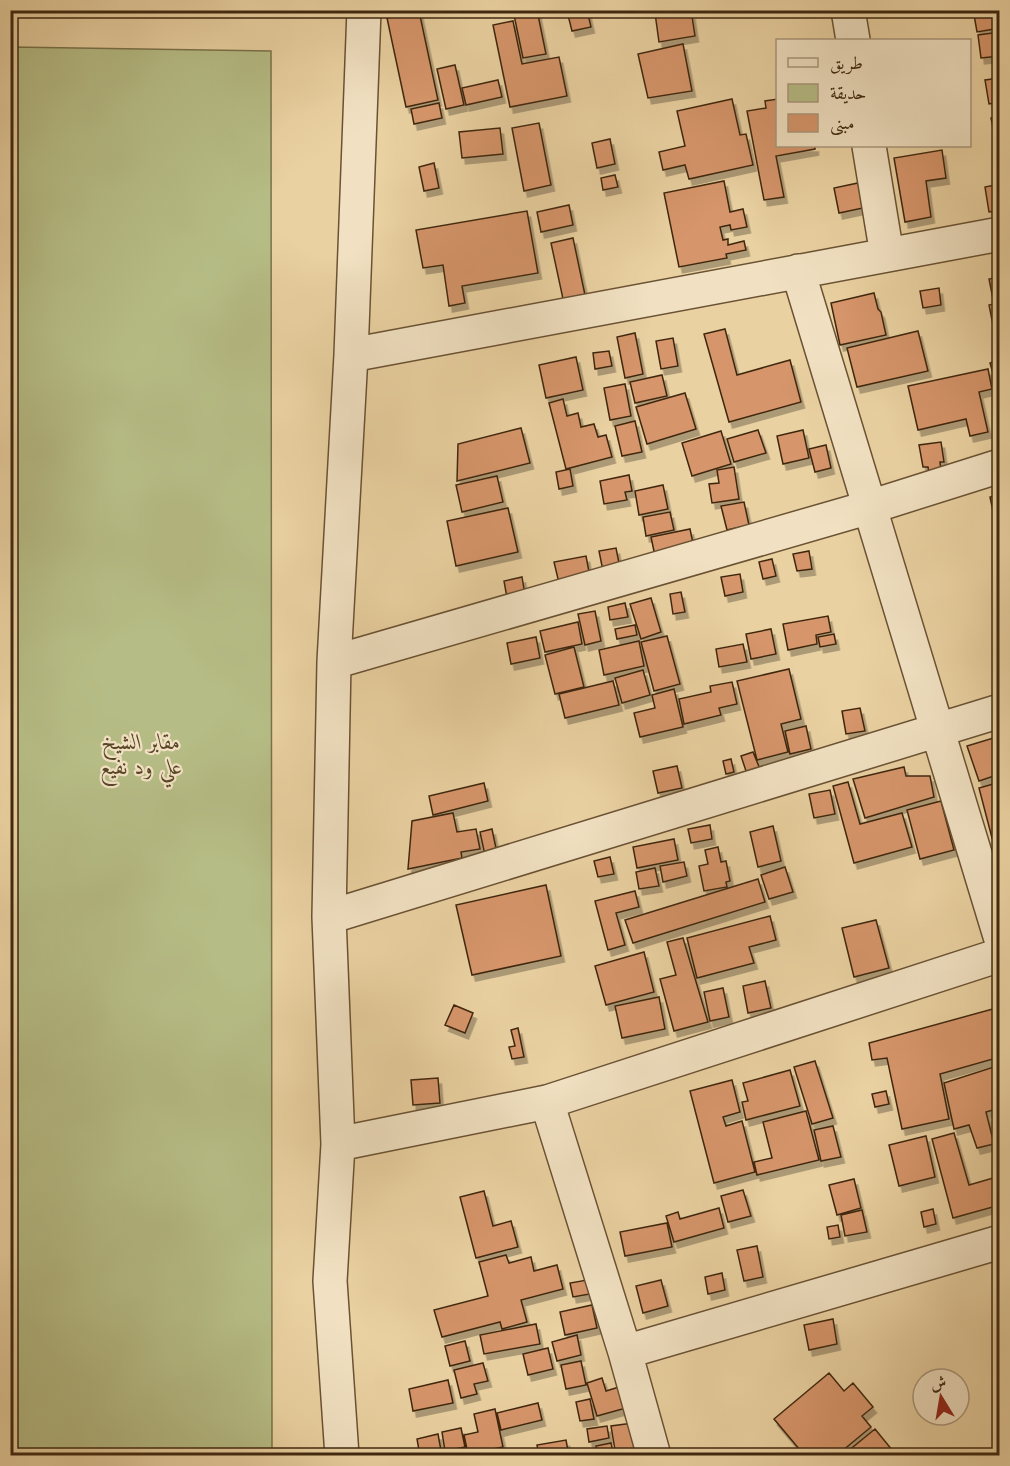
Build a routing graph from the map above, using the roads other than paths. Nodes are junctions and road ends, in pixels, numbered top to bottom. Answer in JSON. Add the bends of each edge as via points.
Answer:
{"nodes":[{"id":1,"x":364,"y":10,"type":"edge"},
{"id":2,"x":848,"y":10,"type":"edge"},
{"id":3,"x":853,"y":39,"type":"edge"},
{"id":4,"x":869,"y":147,"type":"edge"},
{"id":5,"x":999,"y":234,"type":"edge"},
{"id":6,"x":887,"y":255,"type":"junction"},
{"id":7,"x":798,"y":271,"type":"junction"},
{"id":8,"x":351,"y":356,"type":"junction"},
{"id":9,"x":999,"y":466,"type":"edge"},
{"id":10,"x":870,"y":507,"type":"junction"},
{"id":11,"x":334,"y":662,"type":"junction"},
{"id":12,"x":999,"y":711,"type":"edge"},
{"id":13,"x":937,"y":730,"type":"junction"},
{"id":14,"x":329,"y":917,"type":"junction"},
{"id":15,"x":999,"y":936,"type":"edge"},
{"id":16,"x":999,"y":955,"type":"edge"},
{"id":17,"x":547,"y":1102,"type":"junction"},
{"id":18,"x":338,"y":1144,"type":"junction"},
{"id":19,"x":999,"y":1242,"type":"edge"},
{"id":20,"x":625,"y":1352,"type":"junction"},
{"id":21,"x":342,"y":1455,"type":"edge"},
{"id":22,"x":654,"y":1455,"type":"edge"}],
"edges":[{"from":1,"to":8,"type":"street"},
{"from":2,"to":3,"type":"street"},
{"from":4,"to":6,"type":"street"},
{"from":5,"to":6,"type":"street"},
{"from":6,"to":7,"type":"street"},
{"from":7,"to":8,"type":"street"},
{"from":7,"to":10,"type":"street"},
{"from":8,"to":11,"type":"street"},
{"from":9,"to":10,"type":"street"},
{"from":10,"to":11,"type":"street"},
{"from":10,"to":13,"type":"street"},
{"from":11,"to":14,"type":"street"},
{"from":12,"to":13,"type":"street"},
{"from":13,"to":14,"type":"street"},
{"from":13,"to":15,"type":"street"},
{"from":14,"to":18,"type":"street"},
{"from":16,"to":17,"type":"street"},
{"from":17,"to":18,"type":"street"},
{"from":17,"to":20,"type":"street"},
{"from":18,"to":21,"type":"street","via":[[330,1281]]},
{"from":19,"to":20,"type":"street"},
{"from":20,"to":22,"type":"street"}]}
